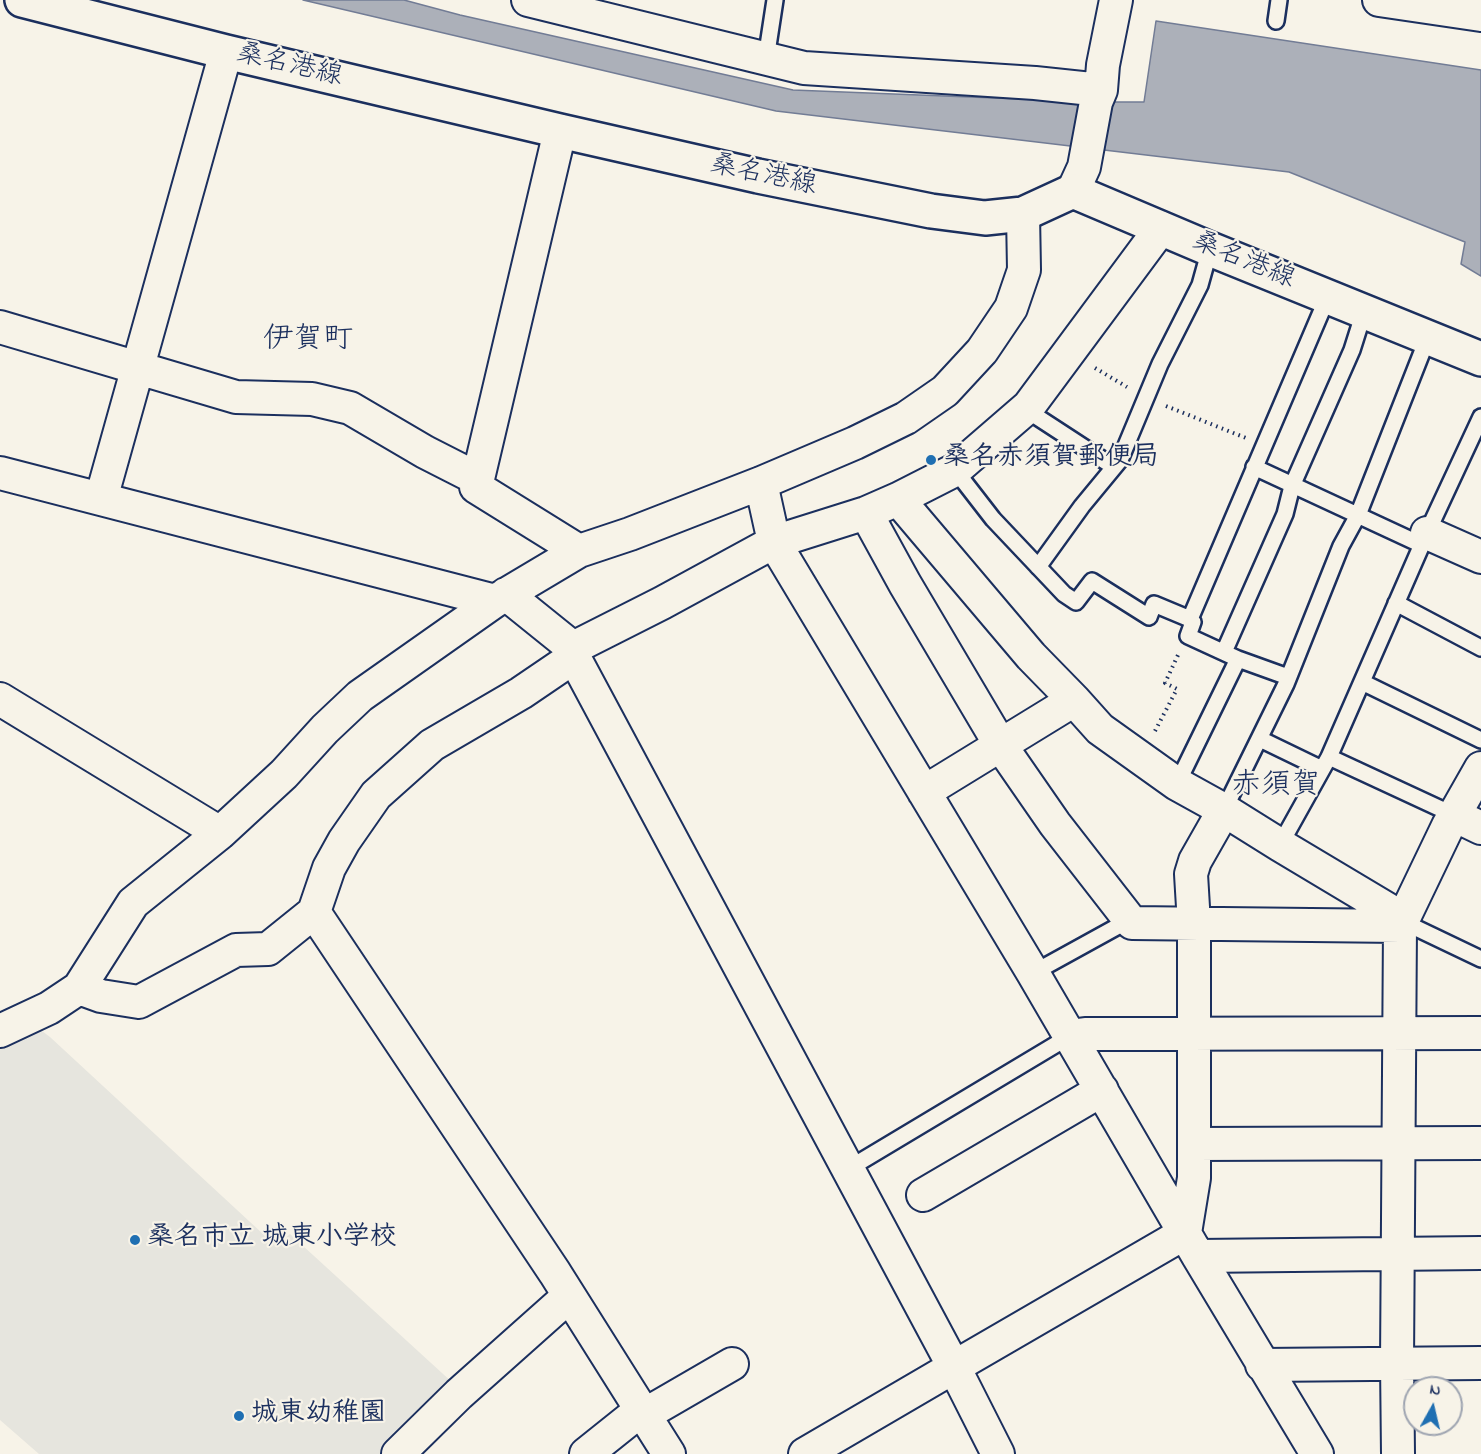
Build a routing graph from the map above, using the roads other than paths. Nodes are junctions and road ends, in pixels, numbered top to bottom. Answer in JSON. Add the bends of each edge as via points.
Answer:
{"nodes":[{"id":1,"x":22,"y":0,"type":"edge"},
{"id":2,"x":528,"y":0,"type":"edge"},
{"id":3,"x":775,"y":0,"type":"edge"},
{"id":4,"x":1116,"y":0,"type":"edge"},
{"id":5,"x":1279,"y":0,"type":"edge"},
{"id":6,"x":1385,"y":0,"type":"edge"},
{"id":7,"x":1481,"y":15,"type":"edge"},
{"id":8,"x":1276,"y":21,"type":"dead end"},
{"id":9,"x":226,"y":52,"type":"junction"},
{"id":10,"x":766,"y":59,"type":"junction"},
{"id":11,"x":1098,"y":96,"type":"junction"},
{"id":12,"x":560,"y":131,"type":"junction"},
{"id":13,"x":1078,"y":179,"type":"junction"},
{"id":14,"x":1023,"y":214,"type":"junction"},
{"id":15,"x":1161,"y":228,"type":"junction"},
{"id":16,"x":1210,"y":249,"type":"junction"},
{"id":17,"x":1328,"y":296,"type":"junction"},
{"id":18,"x":1364,"y":312,"type":"junction"},
{"id":19,"x":0,"y":327,"type":"edge"},
{"id":20,"x":1428,"y":337,"type":"junction"},
{"id":21,"x":1481,"y":359,"type":"edge"},
{"id":22,"x":138,"y":367,"type":"junction"},
{"id":23,"x":1025,"y":409,"type":"junction"},
{"id":24,"x":1481,"y":417,"type":"edge"},
{"id":25,"x":1114,"y":467,"type":"junction"},
{"id":26,"x":1254,"y":467,"type":"junction"},
{"id":27,"x":955,"y":470,"type":"junction"},
{"id":28,"x":0,"y":473,"type":"edge"},
{"id":29,"x":478,"y":479,"type":"junction"},
{"id":30,"x":762,"y":483,"type":"junction"},
{"id":31,"x":1292,"y":486,"type":"junction"},
{"id":32,"x":101,"y":499,"type":"junction"},
{"id":33,"x":898,"y":499,"type":"junction"},
{"id":34,"x":866,"y":513,"type":"junction"},
{"id":35,"x":1358,"y":515,"type":"junction"},
{"id":36,"x":1425,"y":539,"type":"junction"},
{"id":37,"x":774,"y":542,"type":"junction"},
{"id":38,"x":579,"y":551,"type":"junction"},
{"id":39,"x":1481,"y":557,"type":"edge"},
{"id":40,"x":1038,"y":567,"type":"junction"},
{"id":41,"x":501,"y":597,"type":"junction"},
{"id":42,"x":1396,"y":603,"type":"junction"},
{"id":43,"x":1190,"y":619,"type":"junction"},
{"id":44,"x":1481,"y":648,"type":"edge"},
{"id":45,"x":574,"y":652,"type":"junction"},
{"id":46,"x":1224,"y":652,"type":"junction"},
{"id":47,"x":1238,"y":659,"type":"junction"},
{"id":48,"x":1288,"y":677,"type":"junction"},
{"id":49,"x":1362,"y":682,"type":"junction"},
{"id":50,"x":0,"y":699,"type":"edge"},
{"id":51,"x":1074,"y":700,"type":"junction"},
{"id":52,"x":1260,"y":739,"type":"junction"},
{"id":53,"x":1481,"y":740,"type":"edge"},
{"id":54,"x":1001,"y":746,"type":"junction"},
{"id":55,"x":1326,"y":763,"type":"junction"},
{"id":56,"x":1481,"y":768,"type":"edge"},
{"id":57,"x":1177,"y":784,"type":"junction"},
{"id":58,"x":924,"y":792,"type":"junction"},
{"id":59,"x":1224,"y":810,"type":"junction"},
{"id":60,"x":1468,"y":822,"type":"edge"},
{"id":61,"x":220,"y":833,"type":"junction"},
{"id":62,"x":1280,"y":845,"type":"junction"},
{"id":63,"x":314,"y":912,"type":"junction"},
{"id":64,"x":1132,"y":923,"type":"junction"},
{"id":65,"x":1194,"y":924,"type":"junction"},
{"id":66,"x":1400,"y":926,"type":"junction"},
{"id":67,"x":1481,"y":959,"type":"edge"},
{"id":68,"x":1033,"y":973,"type":"junction"},
{"id":69,"x":79,"y":988,"type":"junction"},
{"id":70,"x":0,"y":1031,"type":"edge"},
{"id":71,"x":1481,"y":1033,"type":"edge"},
{"id":72,"x":1194,"y":1034,"type":"junction"},
{"id":73,"x":1399,"y":1034,"type":"junction"},
{"id":74,"x":1070,"y":1036,"type":"junction"},
{"id":75,"x":1102,"y":1090,"type":"junction"},
{"id":76,"x":1398,"y":1143,"type":"junction"},
{"id":77,"x":1481,"y":1143,"type":"edge"},
{"id":78,"x":1194,"y":1144,"type":"junction"},
{"id":79,"x":848,"y":1169,"type":"junction"},
{"id":80,"x":923,"y":1195,"type":"dead end"},
{"id":81,"x":1191,"y":1244,"type":"junction"},
{"id":82,"x":1481,"y":1253,"type":"edge"},
{"id":83,"x":1398,"y":1254,"type":"junction"},
{"id":84,"x":569,"y":1296,"type":"junction"},
{"id":85,"x":1481,"y":1362,"type":"edge"},
{"id":86,"x":1397,"y":1363,"type":"junction"},
{"id":87,"x":732,"y":1364,"type":"dead end"},
{"id":88,"x":1262,"y":1365,"type":"junction"},
{"id":89,"x":954,"y":1367,"type":"junction"},
{"id":90,"x":642,"y":1412,"type":"junction"},
{"id":91,"x":406,"y":1452,"type":"edge"},
{"id":92,"x":586,"y":1454,"type":"edge"},
{"id":93,"x":669,"y":1454,"type":"edge"},
{"id":94,"x":806,"y":1454,"type":"edge"},
{"id":95,"x":998,"y":1454,"type":"edge"},
{"id":96,"x":1317,"y":1454,"type":"edge"},
{"id":97,"x":1398,"y":1454,"type":"edge"}],
"edges":[{"from":1,"to":9,"type":"main road","name":"桑名港線"},
{"from":2,"to":10,"type":"street"},
{"from":3,"to":10,"type":"lane"},
{"from":4,"to":11,"type":"street"},
{"from":5,"to":8,"type":"lane"},
{"from":6,"to":7,"type":"street"},
{"from":9,"to":12,"type":"main road","name":"桑名港線"},
{"from":9,"to":22,"type":"street"},
{"from":10,"to":11,"type":"street","via":[[804,68],[1035,82]]},
{"from":11,"to":13,"type":"street"},
{"from":12,"to":14,"type":"main road","name":"桑名港線","via":[[931,211],[985,218]]},
{"from":12,"to":29,"type":"street"},
{"from":13,"to":14,"type":"main road","name":"桑名港線"},
{"from":13,"to":15,"type":"main road","name":"桑名港線"},
{"from":14,"to":30,"type":"street","via":[[1024,270],[1011,308],[982,351],[945,391],[906,418]]},
{"from":15,"to":16,"type":"main road","name":"桑名港線"},
{"from":15,"to":23,"type":"street"},
{"from":16,"to":17,"type":"main road","name":"桑名港線"},
{"from":16,"to":25,"type":"lane","via":[[1200,285]]},
{"from":17,"to":18,"type":"main road","name":"桑名港線"},
{"from":17,"to":26,"type":"lane"},
{"from":18,"to":20,"type":"main road","name":"桑名港線"},
{"from":18,"to":31,"type":"lane","via":[[1352,350]]},
{"from":19,"to":22,"type":"street"},
{"from":20,"to":21,"type":"main road","name":"桑名港線"},
{"from":20,"to":35,"type":"lane"},
{"from":22,"to":29,"type":"street","via":[[236,397],[312,399],[350,408]]},
{"from":22,"to":32,"type":"street"},
{"from":23,"to":25,"type":"lane"},
{"from":23,"to":27,"type":"street"},
{"from":24,"to":36,"type":"lane"},
{"from":25,"to":40,"type":"lane"},
{"from":26,"to":31,"type":"lane"},
{"from":26,"to":43,"type":"lane"},
{"from":27,"to":33,"type":"street"},
{"from":27,"to":40,"type":"lane"},
{"from":28,"to":32,"type":"street"},
{"from":29,"to":38,"type":"street","via":[[476,487]]},
{"from":30,"to":37,"type":"street"},
{"from":30,"to":38,"type":"street"},
{"from":31,"to":35,"type":"lane"},
{"from":31,"to":46,"type":"lane","via":[[1285,514]]},
{"from":32,"to":41,"type":"street"},
{"from":33,"to":34,"type":"street"},
{"from":33,"to":51,"type":"street","via":[[1030,656]]},
{"from":34,"to":37,"type":"street"},
{"from":34,"to":54,"type":"street"},
{"from":35,"to":36,"type":"lane"},
{"from":35,"to":48,"type":"lane","via":[[1341,546]]},
{"from":36,"to":39,"type":"street"},
{"from":36,"to":42,"type":"lane"},
{"from":37,"to":45,"type":"street"},
{"from":37,"to":58,"type":"street"},
{"from":38,"to":41,"type":"street"},
{"from":40,"to":43,"type":"lane","via":[[1076,602],[1092,581],[1149,617],[1154,604]]},
{"from":41,"to":45,"type":"street"},
{"from":41,"to":61,"type":"street","via":[[360,696]]},
{"from":42,"to":44,"type":"lane"},
{"from":42,"to":49,"type":"lane"},
{"from":43,"to":46,"type":"lane","via":[[1193,622],[1188,636]]},
{"from":45,"to":63,"type":"street","via":[[521,693],[432,745],[376,795],[329,868]]},
{"from":45,"to":79,"type":"street"},
{"from":46,"to":47,"type":"lane"},
{"from":47,"to":48,"type":"lane"},
{"from":47,"to":57,"type":"lane"},
{"from":48,"to":52,"type":"lane"},
{"from":49,"to":53,"type":"lane"},
{"from":49,"to":55,"type":"lane"},
{"from":50,"to":61,"type":"street"},
{"from":51,"to":54,"type":"street"},
{"from":51,"to":57,"type":"street","via":[[1100,729]]},
{"from":52,"to":55,"type":"lane"},
{"from":52,"to":59,"type":"lane"},
{"from":54,"to":58,"type":"street"},
{"from":54,"to":64,"type":"street"},
{"from":55,"to":60,"type":"lane"},
{"from":55,"to":62,"type":"lane"},
{"from":56,"to":60,"type":"street"},
{"from":57,"to":59,"type":"street"},
{"from":58,"to":68,"type":"street"},
{"from":59,"to":62,"type":"street"},
{"from":59,"to":65,"type":"street","via":[[1191,874]]},
{"from":60,"to":66,"type":"street"},
{"from":61,"to":69,"type":"street","via":[[132,903]]},
{"from":62,"to":66,"type":"street","via":[[1387,909]]},
{"from":63,"to":69,"type":"street","via":[[268,949],[236,950],[139,1002]]},
{"from":63,"to":84,"type":"street"},
{"from":64,"to":65,"type":"street"},
{"from":64,"to":68,"type":"lane","via":[[1122,924]]},
{"from":65,"to":66,"type":"street"},
{"from":65,"to":72,"type":"street"},
{"from":66,"to":67,"type":"lane","via":[[1414,927]]},
{"from":66,"to":73,"type":"street"},
{"from":68,"to":74,"type":"street"},
{"from":69,"to":70,"type":"street","via":[[50,1008]]},
{"from":71,"to":73,"type":"street"},
{"from":72,"to":73,"type":"street"},
{"from":72,"to":74,"type":"street"},
{"from":72,"to":78,"type":"street"},
{"from":73,"to":76,"type":"street"},
{"from":74,"to":75,"type":"street"},
{"from":74,"to":79,"type":"lane"},
{"from":75,"to":80,"type":"street"},
{"from":75,"to":81,"type":"street"},
{"from":76,"to":77,"type":"street"},
{"from":76,"to":78,"type":"street"},
{"from":76,"to":83,"type":"street"},
{"from":78,"to":81,"type":"street"},
{"from":79,"to":89,"type":"street"},
{"from":81,"to":83,"type":"street"},
{"from":81,"to":88,"type":"street"},
{"from":81,"to":89,"type":"street"},
{"from":82,"to":83,"type":"street"},
{"from":83,"to":86,"type":"street"},
{"from":84,"to":90,"type":"street"},
{"from":84,"to":91,"type":"street","via":[[459,1394]]},
{"from":85,"to":86,"type":"street"},
{"from":86,"to":88,"type":"street"},
{"from":86,"to":97,"type":"street"},
{"from":87,"to":90,"type":"street"},
{"from":88,"to":96,"type":"street"},
{"from":89,"to":94,"type":"street"},
{"from":89,"to":95,"type":"street"},
{"from":90,"to":92,"type":"street"},
{"from":90,"to":93,"type":"street"}]}
